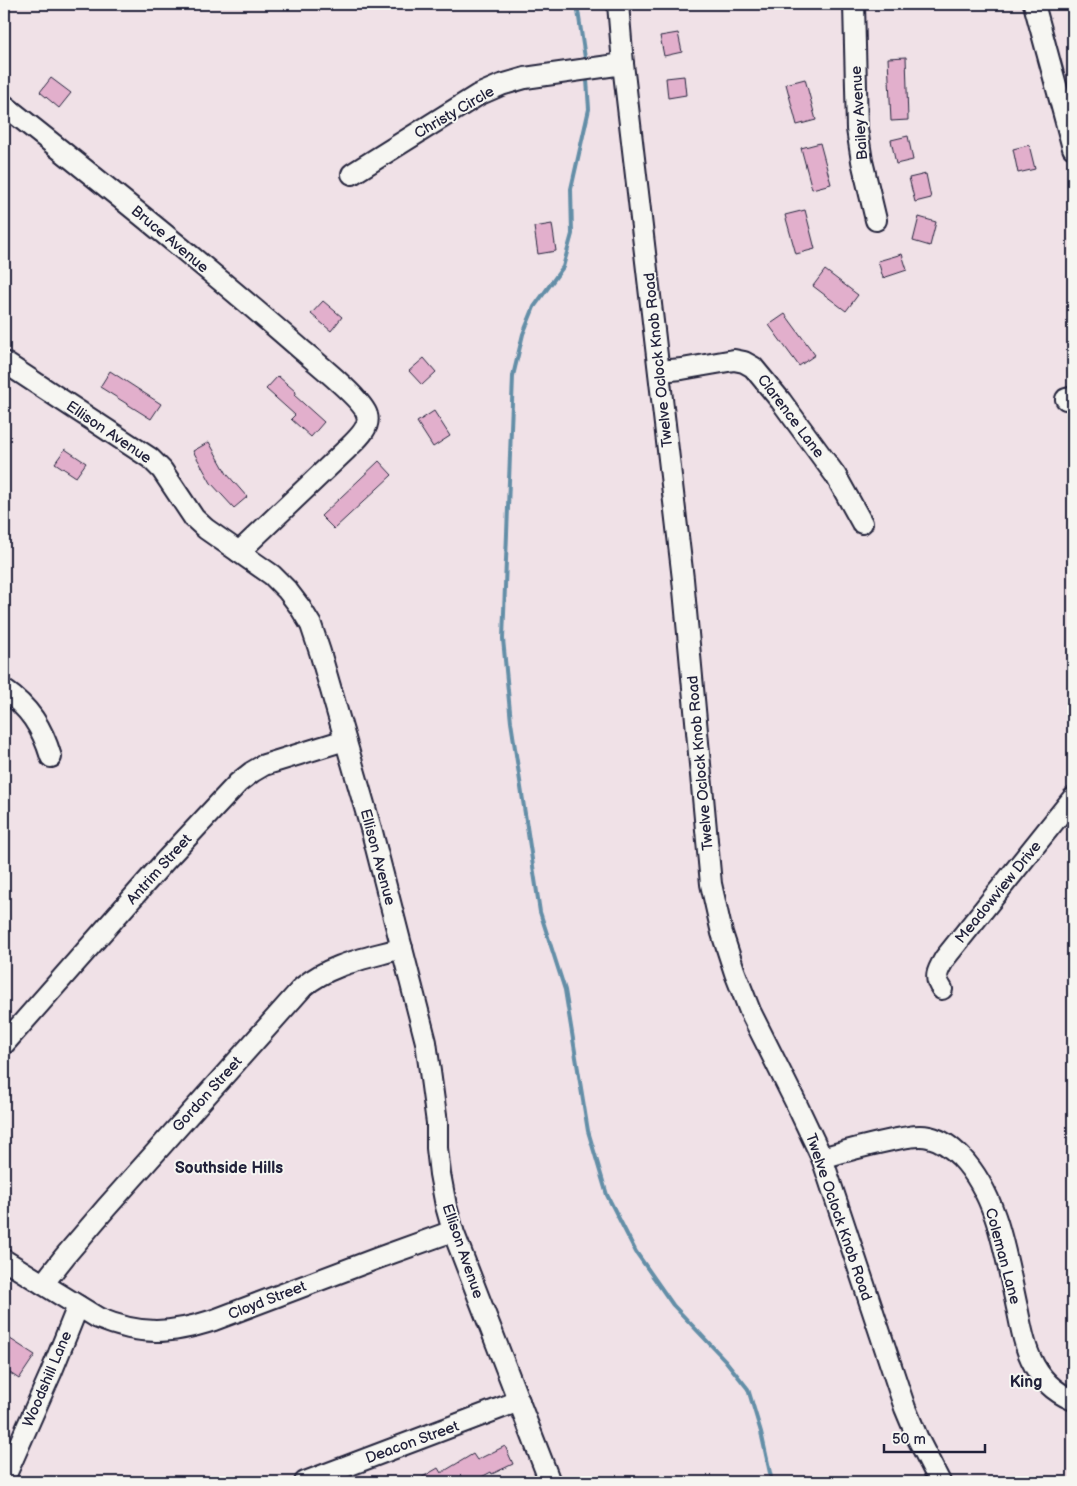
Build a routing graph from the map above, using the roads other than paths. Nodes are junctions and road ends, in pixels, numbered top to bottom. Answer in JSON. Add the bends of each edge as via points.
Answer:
{"nodes":[{"id":1,"x":618,"y":4,"type":"edge"},
{"id":2,"x":854,"y":4,"type":"edge"},
{"id":3,"x":1034,"y":4,"type":"edge"},
{"id":4,"x":623,"y":64,"type":"junction"},
{"id":5,"x":4,"y":105,"type":"edge"},
{"id":6,"x":1073,"y":148,"type":"edge"},
{"id":7,"x":352,"y":174,"type":"dead end"},
{"id":8,"x":876,"y":220,"type":"dead end"},
{"id":9,"x":4,"y":362,"type":"edge"},
{"id":10,"x":659,"y":371,"type":"junction"},
{"id":11,"x":862,"y":523,"type":"dead end"},
{"id":12,"x":239,"y":552,"type":"junction"},
{"id":13,"x":4,"y":690,"type":"edge"},
{"id":14,"x":345,"y":740,"type":"junction"},
{"id":15,"x":51,"y":757,"type":"dead end"},
{"id":16,"x":1073,"y":798,"type":"edge"},
{"id":17,"x":402,"y":948,"type":"junction"},
{"id":18,"x":942,"y":989,"type":"dead end"},
{"id":19,"x":4,"y":1044,"type":"edge"},
{"id":20,"x":822,"y":1158,"type":"junction"},
{"id":21,"x":454,"y":1231,"type":"junction"},
{"id":22,"x":4,"y":1260,"type":"edge"},
{"id":23,"x":43,"y":1284,"type":"junction"},
{"id":24,"x":78,"y":1306,"type":"junction"},
{"id":25,"x":1073,"y":1400,"type":"edge"},
{"id":26,"x":519,"y":1401,"type":"junction"},
{"id":27,"x":4,"y":1479,"type":"edge"},
{"id":28,"x":305,"y":1482,"type":"edge"},
{"id":29,"x":550,"y":1482,"type":"edge"},
{"id":30,"x":940,"y":1482,"type":"edge"}],
"edges":[{"from":1,"to":4,"type":"street","name":"Twelve Oclock Knob Road"},
{"from":2,"to":8,"type":"street","name":"Bailey Avenue","via":[[857,129]]},
{"from":3,"to":6,"type":"street"},
{"from":4,"to":7,"type":"street","name":"Christy Circle","via":[[525,78],[501,85],[478,95]]},
{"from":4,"to":10,"type":"street","name":"Twelve Oclock Knob Road"},
{"from":5,"to":12,"type":"street","name":"Bruce Avenue","via":[[255,309],[364,406],[368,416],[364,431]]},
{"from":9,"to":12,"type":"street","name":"Ellison Avenue","via":[[150,458],[162,470],[194,518]]},
{"from":10,"to":11,"type":"street","name":"Clarence Lane","via":[[734,360],[753,367],[836,476]]},
{"from":10,"to":20,"type":"street","name":"Twelve Oclock Knob Road","via":[[685,597],[711,884],[722,933],[750,1011]]},
{"from":12,"to":14,"type":"street","name":"Ellison Avenue","via":[[287,590],[311,625]]},
{"from":13,"to":15,"type":"street","via":[[28,710],[39,726]]},
{"from":14,"to":17,"type":"street","name":"Ellison Avenue"},
{"from":14,"to":19,"type":"street","name":"Antrim Street","via":[[264,765],[238,783]]},
{"from":16,"to":18,"type":"street","name":"Meadowview Drive","via":[[945,958],[936,976]]},
{"from":17,"to":21,"type":"street","name":"Ellison Avenue","via":[[426,1042],[437,1122],[440,1174]]},
{"from":17,"to":23,"type":"street","name":"Gordon Street","via":[[328,970],[303,987],[106,1208]]},
{"from":20,"to":25,"type":"street","name":"Coleman Lane","via":[[916,1135],[940,1140],[951,1147],[967,1163],[991,1206],[1030,1358],[1050,1387]]},
{"from":20,"to":30,"type":"street","name":"Twelve Oclock Knob Road","via":[[905,1408]]},
{"from":21,"to":24,"type":"street","name":"Cloyd Street","via":[[214,1320],[170,1331],[134,1330],[98,1318]]},
{"from":21,"to":26,"type":"street","name":"Ellison Avenue"},
{"from":22,"to":23,"type":"street","name":"Cloyd Street"},
{"from":23,"to":24,"type":"street","name":"Cloyd Street"},
{"from":24,"to":27,"type":"street","name":"Woodshill Lane"},
{"from":26,"to":28,"type":"street","name":"Deacon Street"},
{"from":26,"to":29,"type":"street","name":"Ellison Avenue"}]}
